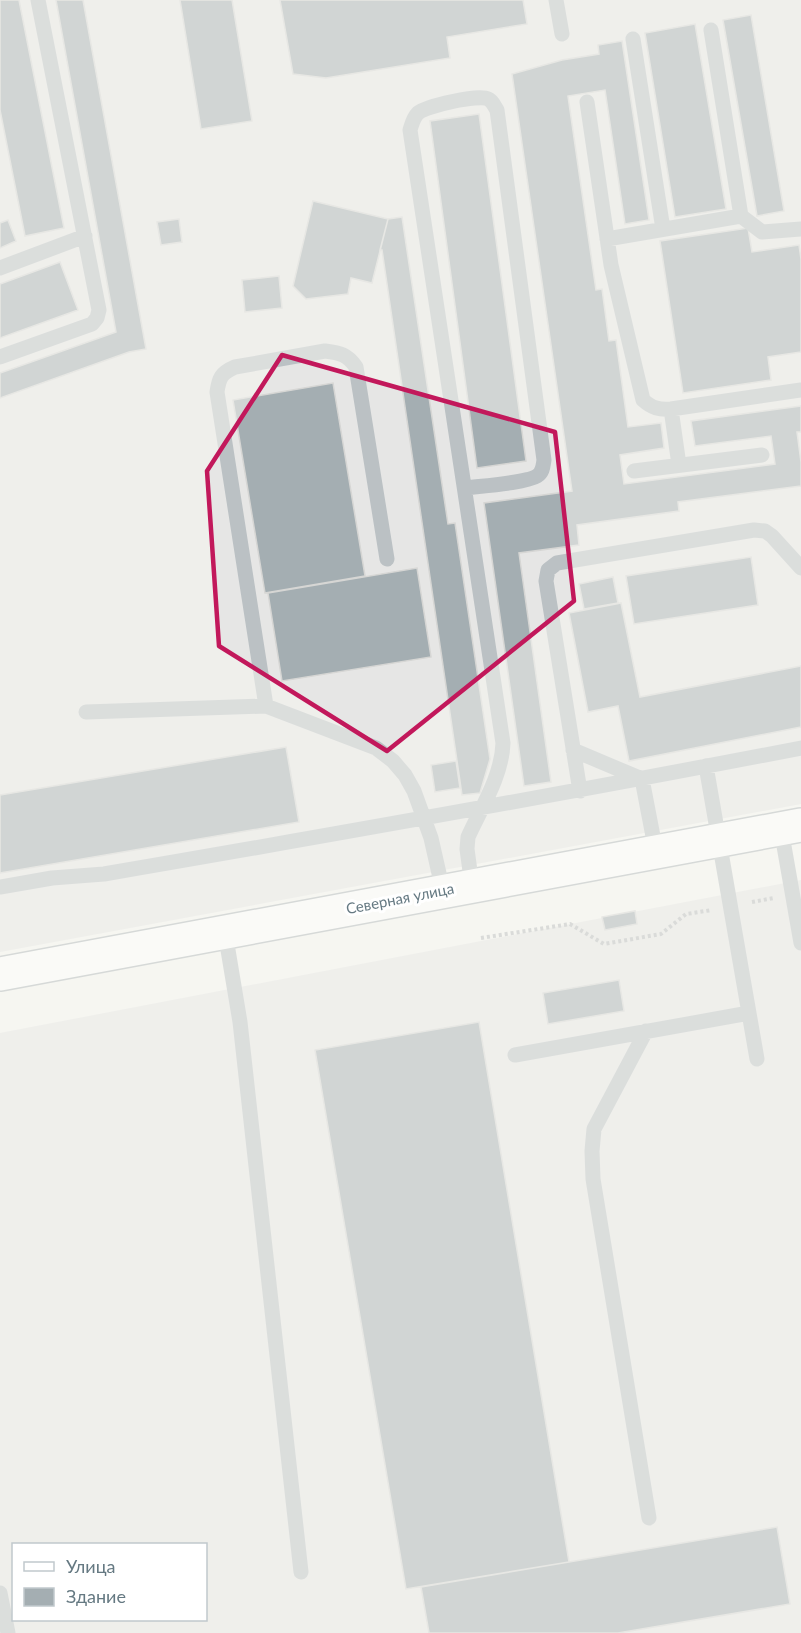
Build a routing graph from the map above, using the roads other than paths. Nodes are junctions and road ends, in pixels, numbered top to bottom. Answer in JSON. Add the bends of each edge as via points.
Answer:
{"nodes":[{"id":1,"x":38,"y":0,"type":"edge"},
{"id":2,"x":556,"y":0,"type":"edge"},
{"id":3,"x":711,"y":30,"type":"dead end"},
{"id":4,"x":562,"y":34,"type":"dead end"},
{"id":5,"x":633,"y":39,"type":"dead end"},
{"id":6,"x":587,"y":102,"type":"dead end"},
{"id":7,"x":741,"y":216,"type":"junction"},
{"id":8,"x":663,"y":229,"type":"junction"},
{"id":9,"x":801,"y":229,"type":"edge"},
{"id":10,"x":85,"y":237,"type":"junction"},
{"id":11,"x":607,"y":239,"type":"junction"},
{"id":12,"x":0,"y":268,"type":"edge"},
{"id":13,"x":0,"y":357,"type":"edge"},
{"id":14,"x":801,"y":390,"type":"edge"},
{"id":15,"x":671,"y":409,"type":"junction"},
{"id":16,"x":762,"y":454,"type":"dead end"},
{"id":17,"x":679,"y":465,"type":"junction"},
{"id":18,"x":634,"y":471,"type":"dead end"},
{"id":19,"x":465,"y":488,"type":"junction"},
{"id":20,"x":387,"y":559,"type":"dead end"},
{"id":21,"x":801,"y":568,"type":"edge"},
{"id":22,"x":266,"y":706,"type":"junction"},
{"id":23,"x":86,"y":712,"type":"dead end"},
{"id":24,"x":801,"y":748,"type":"edge"},
{"id":25,"x":573,"y":750,"type":"junction"},
{"id":26,"x":706,"y":766,"type":"junction"},
{"id":27,"x":642,"y":779,"type":"junction"},
{"id":28,"x":580,"y":791,"type":"junction"},
{"id":29,"x":481,"y":809,"type":"junction"},
{"id":30,"x":425,"y":818,"type":"junction"},
{"id":31,"x":791,"y":827,"type":"edge"},
{"id":32,"x":718,"y":840,"type":"junction"},
{"id":33,"x":656,"y":852,"type":"junction"},
{"id":34,"x":0,"y":887,"type":"edge"},
{"id":35,"x":458,"y":889,"type":"junction"},
{"id":36,"x":225,"y":932,"type":"junction"},
{"id":37,"x":801,"y":943,"type":"edge"},
{"id":38,"x":0,"y":974,"type":"edge"},
{"id":39,"x":749,"y":1012,"type":"junction"},
{"id":40,"x":646,"y":1031,"type":"junction"},
{"id":41,"x":515,"y":1055,"type":"dead end"},
{"id":42,"x":757,"y":1059,"type":"dead end"},
{"id":43,"x":648,"y":1518,"type":"dead end"},
{"id":44,"x":301,"y":1572,"type":"dead end"},
{"id":45,"x":0,"y":1593,"type":"edge"},
{"id":46,"x":8,"y":1633,"type":"edge"}],
"edges":[{"from":1,"to":10,"type":"lane"},
{"from":2,"to":4,"type":"lane"},
{"from":3,"to":7,"type":"lane"},
{"from":5,"to":8,"type":"lane"},
{"from":6,"to":11,"type":"lane"},
{"from":7,"to":8,"type":"lane"},
{"from":7,"to":9,"type":"lane","via":[[762,232]]},
{"from":8,"to":11,"type":"lane"},
{"from":10,"to":12,"type":"lane"},
{"from":10,"to":13,"type":"lane","via":[[99,310],[97,318],[92,324]]},
{"from":11,"to":15,"type":"lane","via":[[643,400],[659,410]]},
{"from":14,"to":15,"type":"lane"},
{"from":15,"to":17,"type":"lane"},
{"from":16,"to":17,"type":"lane"},
{"from":17,"to":18,"type":"lane"},
{"from":19,"to":19,"type":"lane","via":[[410,130],[419,112],[477,97],[487,98],[497,110],[544,460],[537,477]]},
{"from":19,"to":29,"type":"lane","via":[[502,743],[498,770]]},
{"from":20,"to":22,"type":"lane","via":[[356,367],[349,358],[325,351],[225,372],[217,392]]},
{"from":21,"to":25,"type":"lane","via":[[772,536],[754,530],[557,563],[548,570],[546,581]]},
{"from":22,"to":23,"type":"lane"},
{"from":22,"to":30,"type":"lane","via":[[376,748],[405,775]]},
{"from":24,"to":26,"type":"lane"},
{"from":25,"to":27,"type":"lane"},
{"from":25,"to":28,"type":"lane"},
{"from":26,"to":27,"type":"lane"},
{"from":26,"to":32,"type":"lane"},
{"from":27,"to":28,"type":"lane"},
{"from":27,"to":33,"type":"lane"},
{"from":28,"to":29,"type":"lane"},
{"from":29,"to":30,"type":"lane"},
{"from":29,"to":35,"type":"lane","via":[[468,837]]},
{"from":30,"to":34,"type":"lane","via":[[104,874]]},
{"from":30,"to":35,"type":"lane","via":[[436,854]]},
{"from":31,"to":32,"type":"main road","name":"Северная улица"},
{"from":31,"to":37,"type":"lane","via":[[792,895]]},
{"from":32,"to":33,"type":"main road","name":"Северная улица"},
{"from":32,"to":39,"type":"lane"},
{"from":33,"to":35,"type":"main road","name":"Северная улица"},
{"from":35,"to":36,"type":"main road","name":"Северная улица"},
{"from":36,"to":38,"type":"main road","name":"Северная улица"},
{"from":36,"to":44,"type":"lane","via":[[240,1022]]},
{"from":39,"to":40,"type":"lane"},
{"from":39,"to":42,"type":"lane"},
{"from":40,"to":41,"type":"lane"},
{"from":40,"to":43,"type":"lane","via":[[594,1129],[592,1151],[593,1179]]},
{"from":45,"to":46,"type":"lane"}]}
